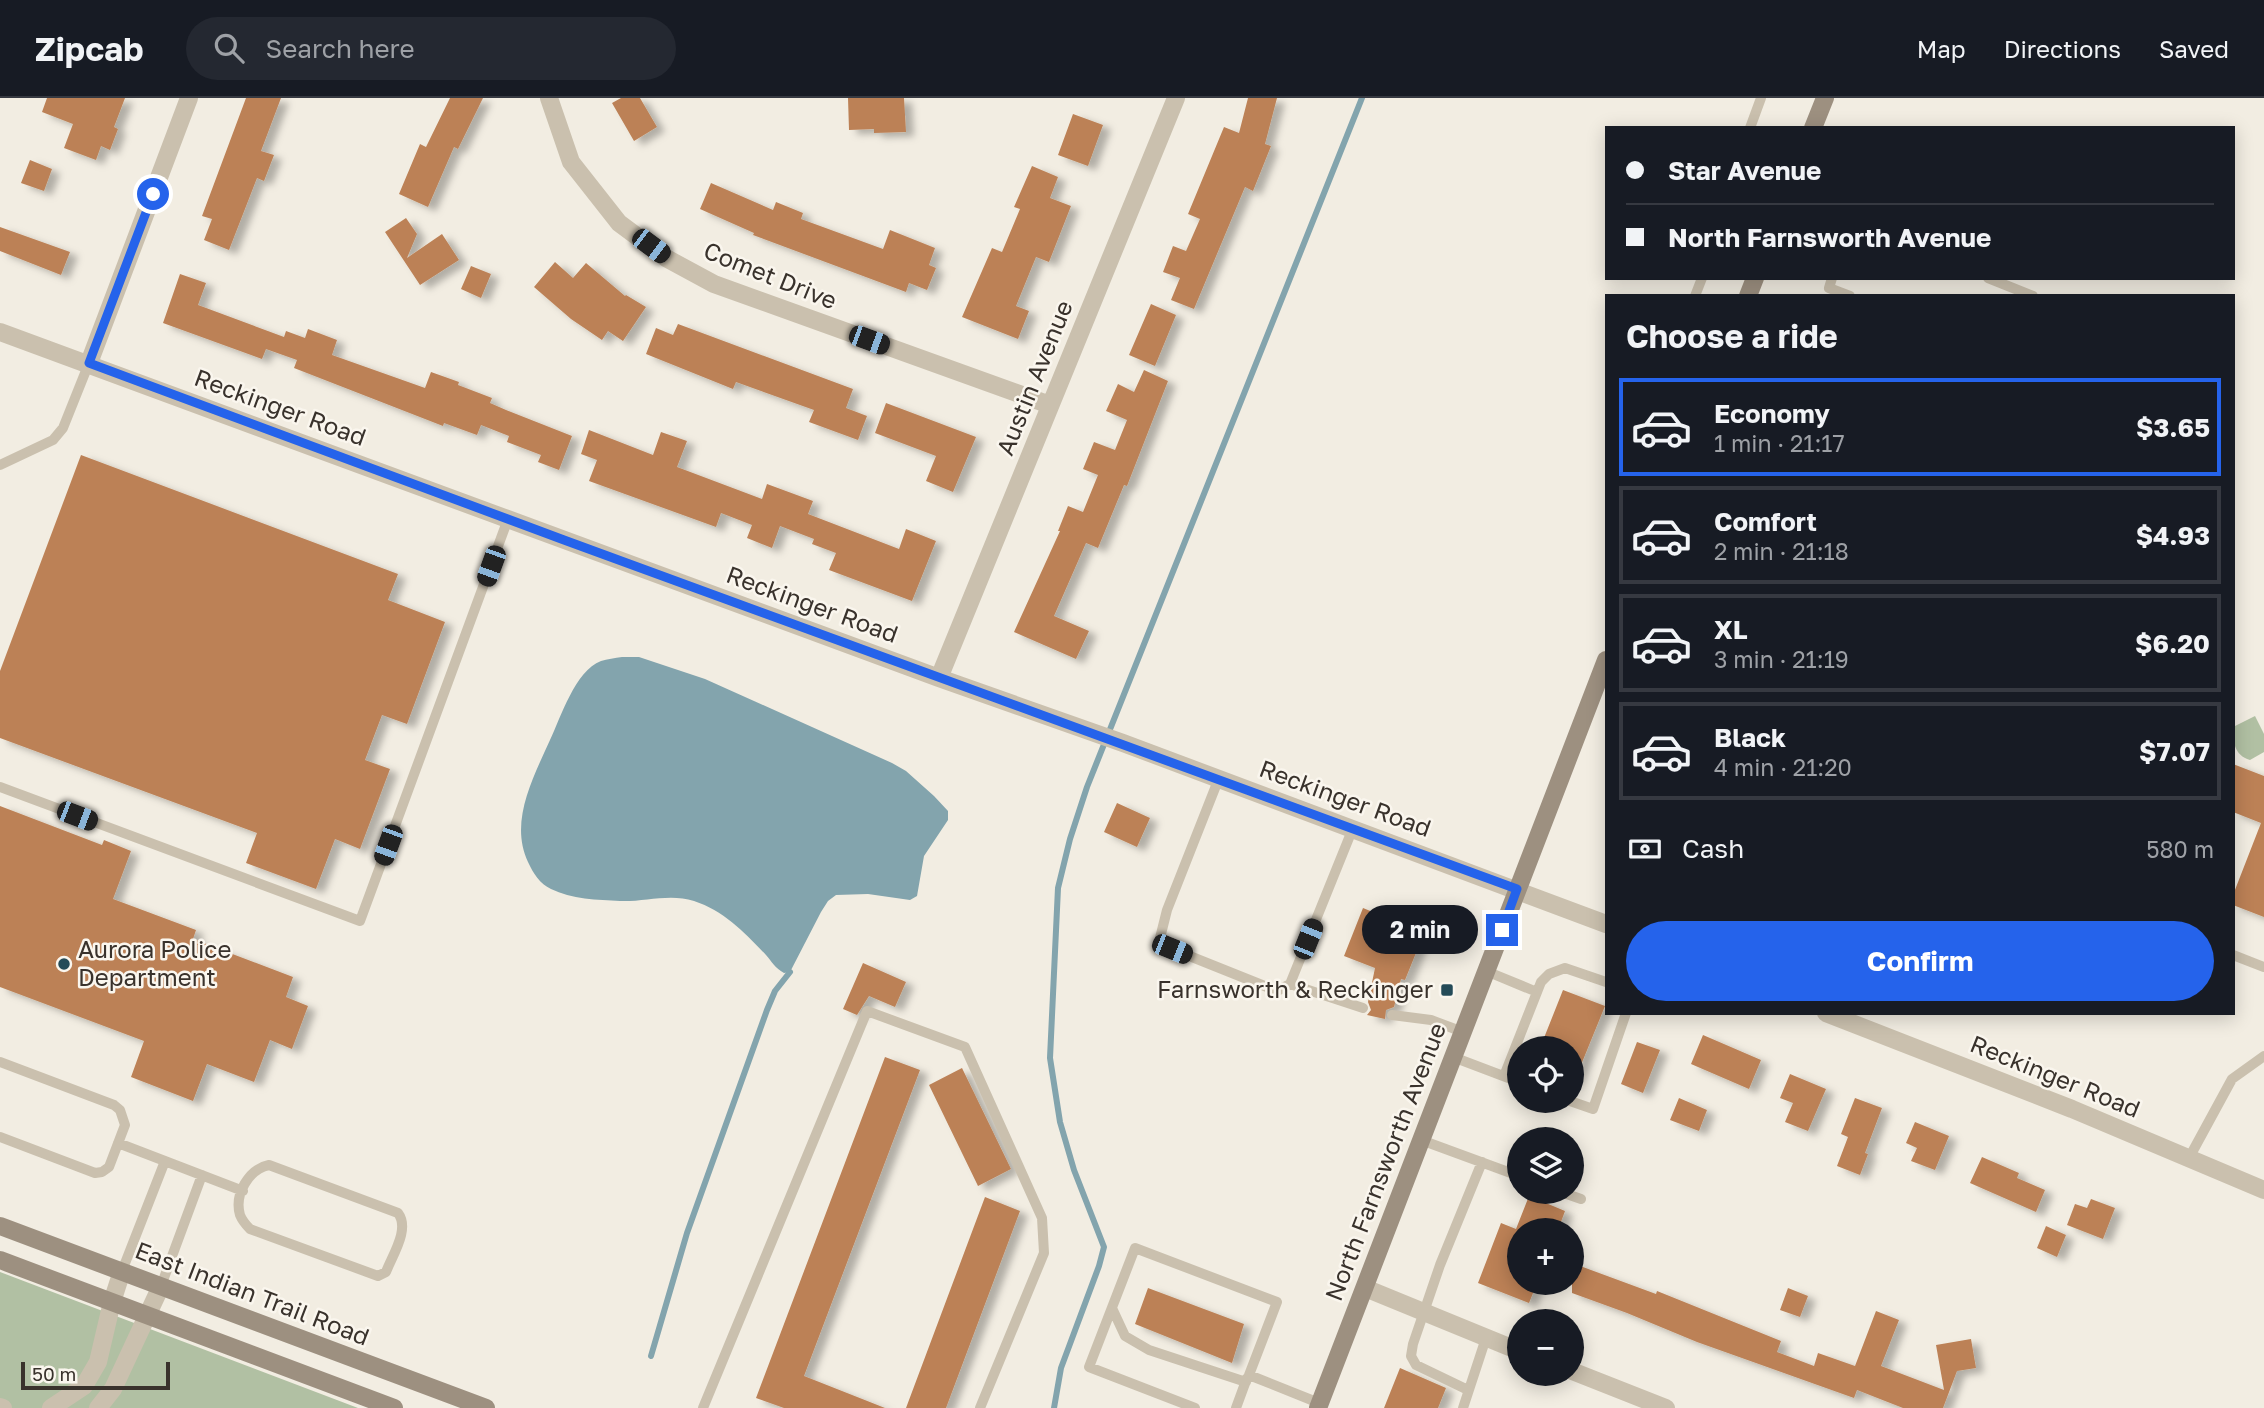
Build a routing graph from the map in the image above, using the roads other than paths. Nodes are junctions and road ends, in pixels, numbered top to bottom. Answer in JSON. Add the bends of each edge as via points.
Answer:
{"nodes":[{"id":1,"x":188,"y":98,"type":"edge"},
{"id":2,"x":549,"y":98,"type":"edge"},
{"id":3,"x":1177,"y":98,"type":"edge"},
{"id":4,"x":1761,"y":98,"type":"edge"},
{"id":5,"x":1825,"y":98,"type":"edge"},
{"id":6,"x":1751,"y":126,"type":"edge"},
{"id":7,"x":1814,"y":126,"type":"edge"},
{"id":8,"x":1831,"y":280,"type":"edge"},
{"id":9,"x":1993,"y":280,"type":"edge"},
{"id":10,"x":1845,"y":294,"type":"edge"},
{"id":11,"x":2028,"y":294,"type":"edge"},
{"id":12,"x":0,"y":332,"type":"edge"},
{"id":13,"x":89,"y":363,"type":"junction"},
{"id":14,"x":1050,"y":405,"type":"junction"},
{"id":15,"x":0,"y":465,"type":"edge"},
{"id":16,"x":508,"y":519,"type":"junction"},
{"id":17,"x":1605,"y":666,"type":"edge"},
{"id":18,"x":939,"y":678,"type":"junction"},
{"id":19,"x":1602,"y":686,"type":"edge"},
{"id":20,"x":1219,"y":778,"type":"junction"},
{"id":21,"x":0,"y":787,"type":"edge"},
{"id":22,"x":1353,"y":828,"type":"junction"},
{"id":23,"x":1517,"y":889,"type":"junction"},
{"id":24,"x":1605,"y":924,"type":"edge"},
{"id":25,"x":2235,"y":956,"type":"edge"},
{"id":26,"x":2264,"y":967,"type":"edge"},
{"id":27,"x":1486,"y":971,"type":"junction"},
{"id":28,"x":1605,"y":982,"type":"edge"},
{"id":29,"x":1290,"y":984,"type":"junction"},
{"id":30,"x":1536,"y":992,"type":"junction"},
{"id":31,"x":1363,"y":1008,"type":"dead end"},
{"id":32,"x":1392,"y":1015,"type":"dead end"},
{"id":33,"x":1625,"y":1015,"type":"edge"},
{"id":34,"x":1831,"y":1015,"type":"edge"},
{"id":35,"x":1463,"y":1032,"type":"junction"},
{"id":36,"x":2264,"y":1056,"type":"edge"},
{"id":37,"x":1453,"y":1057,"type":"junction"},
{"id":38,"x":0,"y":1062,"type":"edge"},
{"id":39,"x":1504,"y":1076,"type":"junction"},
{"id":40,"x":1507,"y":1077,"type":"edge"},
{"id":41,"x":1584,"y":1106,"type":"edge"},
{"id":42,"x":0,"y":1137,"type":"edge"},
{"id":43,"x":1421,"y":1140,"type":"junction"},
{"id":44,"x":118,"y":1143,"type":"junction"},
{"id":45,"x":2189,"y":1158,"type":"junction"},
{"id":46,"x":166,"y":1161,"type":"junction"},
{"id":47,"x":1482,"y":1162,"type":"junction"},
{"id":48,"x":1507,"y":1171,"type":"edge"},
{"id":49,"x":202,"y":1175,"type":"junction"},
{"id":50,"x":2264,"y":1190,"type":"edge"},
{"id":51,"x":243,"y":1191,"type":"junction"},
{"id":52,"x":0,"y":1226,"type":"edge"},
{"id":53,"x":0,"y":1260,"type":"edge"},
{"id":54,"x":122,"y":1271,"type":"junction"},
{"id":55,"x":161,"y":1286,"type":"junction"},
{"id":56,"x":1365,"y":1288,"type":"junction"},
{"id":57,"x":112,"y":1302,"type":"junction"},
{"id":58,"x":1112,"y":1308,"type":"junction"},
{"id":59,"x":1424,"y":1313,"type":"junction"},
{"id":60,"x":146,"y":1315,"type":"junction"},
{"id":61,"x":1486,"y":1338,"type":"junction"},
{"id":62,"x":1507,"y":1346,"type":"edge"},
{"id":63,"x":1584,"y":1376,"type":"edge"},
{"id":64,"x":1247,"y":1378,"type":"junction"},
{"id":65,"x":1468,"y":1390,"type":"junction"},
{"id":66,"x":1318,"y":1406,"type":"edge"},
{"id":67,"x":51,"y":1408,"type":"edge"},
{"id":68,"x":99,"y":1408,"type":"edge"},
{"id":69,"x":394,"y":1408,"type":"edge"},
{"id":70,"x":486,"y":1408,"type":"edge"},
{"id":71,"x":703,"y":1408,"type":"edge"},
{"id":72,"x":980,"y":1408,"type":"edge"},
{"id":73,"x":1195,"y":1408,"type":"edge"},
{"id":74,"x":1236,"y":1408,"type":"edge"},
{"id":75,"x":1463,"y":1408,"type":"edge"},
{"id":76,"x":1666,"y":1408,"type":"edge"}],
"edges":[{"from":1,"to":13,"type":"street"},
{"from":2,"to":14,"type":"street","name":"Comet Drive","via":[[571,162],[619,222],[666,258],[714,284]]},
{"from":3,"to":14,"type":"street","name":"Austin Avenue"},
{"from":4,"to":6,"type":"lane"},
{"from":5,"to":7,"type":"main road"},
{"from":8,"to":10,"type":"lane","via":[[1829,288]]},
{"from":9,"to":11,"type":"lane"},
{"from":12,"to":13,"type":"street","name":"Reckinger Road"},
{"from":13,"to":15,"type":"lane","via":[[63,428],[53,440]]},
{"from":13,"to":16,"type":"street","name":"Reckinger Road"},
{"from":14,"to":18,"type":"street","name":"Austin Avenue"},
{"from":16,"to":18,"type":"street","name":"Reckinger Road"},
{"from":16,"to":21,"type":"lane","via":[[360,921]]},
{"from":17,"to":19,"type":"main road","name":"North Farnsworth Avenue"},
{"from":18,"to":20,"type":"street","name":"Reckinger Road"},
{"from":19,"to":23,"type":"main road","name":"North Farnsworth Avenue"},
{"from":20,"to":22,"type":"street","name":"Reckinger Road"},
{"from":20,"to":29,"type":"lane","via":[[1160,938],[1172,949],[1277,990]]},
{"from":22,"to":23,"type":"street","name":"Reckinger Road"},
{"from":22,"to":29,"type":"lane"},
{"from":23,"to":24,"type":"street","name":"Reckinger Road"},
{"from":23,"to":27,"type":"main road","name":"North Farnsworth Avenue"},
{"from":25,"to":26,"type":"lane"},
{"from":27,"to":30,"type":"lane"},
{"from":27,"to":35,"type":"main road","name":"North Farnsworth Avenue"},
{"from":28,"to":30,"type":"lane","via":[[1565,968],[1549,974]]},
{"from":29,"to":31,"type":"lane"},
{"from":30,"to":39,"type":"lane"},
{"from":32,"to":35,"type":"lane","via":[[1431,1020]]},
{"from":33,"to":41,"type":"lane","via":[[1593,1109]]},
{"from":34,"to":45,"type":"street","name":"Reckinger Road"},
{"from":35,"to":37,"type":"main road","name":"North Farnsworth Avenue"},
{"from":36,"to":45,"type":"lane","via":[[2232,1079]]},
{"from":37,"to":39,"type":"lane"},
{"from":37,"to":43,"type":"main road","name":"North Farnsworth Avenue"},
{"from":38,"to":44,"type":"lane","via":[[114,1105],[125,1125]]},
{"from":39,"to":40,"type":"lane"},
{"from":42,"to":44,"type":"lane","via":[[95,1173],[109,1167]]},
{"from":43,"to":47,"type":"lane"},
{"from":43,"to":56,"type":"main road","name":"North Farnsworth Avenue"},
{"from":44,"to":46,"type":"lane"},
{"from":45,"to":50,"type":"street","name":"Reckinger Road"},
{"from":46,"to":49,"type":"lane"},
{"from":46,"to":54,"type":"lane"},
{"from":47,"to":48,"type":"lane"},
{"from":47,"to":59,"type":"lane"},
{"from":49,"to":51,"type":"lane"},
{"from":49,"to":55,"type":"lane"},
{"from":51,"to":51,"type":"lane","via":[[239,1213],[250,1229],[378,1276],[386,1272],[404,1228],[398,1213],[269,1165],[254,1170]]},
{"from":52,"to":54,"type":"main road","name":"East Indian Trail Road"},
{"from":53,"to":57,"type":"main road"},
{"from":54,"to":55,"type":"main road","name":"East Indian Trail Road"},
{"from":54,"to":57,"type":"street"},
{"from":55,"to":60,"type":"street"},
{"from":55,"to":70,"type":"main road","name":"East Indian Trail Road"},
{"from":56,"to":59,"type":"street"},
{"from":56,"to":66,"type":"main road","name":"North Farnsworth Avenue"},
{"from":57,"to":60,"type":"main road"},
{"from":57,"to":67,"type":"street","via":[[98,1362],[84,1387]]},
{"from":58,"to":64,"type":"lane","via":[[1125,1336],[1149,1350]]},
{"from":58,"to":64,"type":"lane","via":[[1135,1248],[1277,1302]]},
{"from":58,"to":73,"type":"lane","via":[[1089,1367]]},
{"from":59,"to":61,"type":"street"},
{"from":59,"to":65,"type":"lane","via":[[1411,1356],[1416,1365]]},
{"from":60,"to":68,"type":"street","via":[[113,1389]]},
{"from":60,"to":69,"type":"main road"},
{"from":61,"to":62,"type":"street"},
{"from":61,"to":65,"type":"lane"},
{"from":63,"to":76,"type":"street"},
{"from":64,"to":66,"type":"lane"},
{"from":64,"to":74,"type":"lane"},
{"from":65,"to":75,"type":"lane"},
{"from":71,"to":72,"type":"lane","via":[[867,1011],[965,1047],[1042,1218],[1044,1253]]}]}
